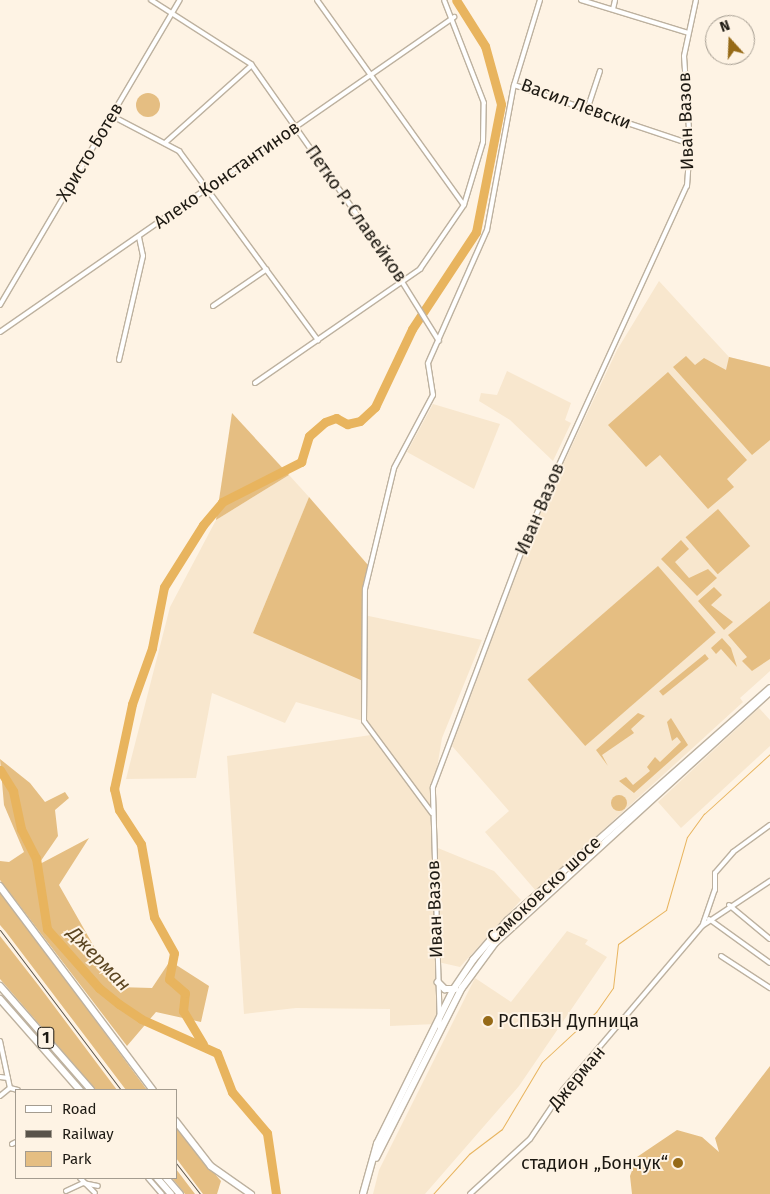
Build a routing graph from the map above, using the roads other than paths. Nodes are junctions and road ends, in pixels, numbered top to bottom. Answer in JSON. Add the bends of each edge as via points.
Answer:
{"nodes":[{"id":1,"x":151,"y":0,"type":"edge"},
{"id":2,"x":180,"y":0,"type":"edge"},
{"id":3,"x":318,"y":0,"type":"edge"},
{"id":4,"x":444,"y":0,"type":"edge"},
{"id":5,"x":540,"y":0,"type":"edge"},
{"id":6,"x":581,"y":0,"type":"edge"},
{"id":7,"x":615,"y":0,"type":"edge"},
{"id":8,"x":696,"y":0,"type":"edge"},
{"id":9,"x":612,"y":9,"type":"junction"},
{"id":10,"x":173,"y":13,"type":"junction"},
{"id":11,"x":454,"y":18,"type":"junction"},
{"id":12,"x":688,"y":33,"type":"junction"},
{"id":13,"x":252,"y":66,"type":"junction"},
{"id":14,"x":600,"y":71,"type":"dead end"},
{"id":15,"x":372,"y":74,"type":"junction"},
{"id":16,"x":514,"y":85,"type":"junction"},
{"id":17,"x":587,"y":110,"type":"junction"},
{"id":18,"x":112,"y":116,"type":"junction"},
{"id":19,"x":296,"y":127,"type":"junction"},
{"id":20,"x":166,"y":142,"type":"junction"},
{"id":21,"x":690,"y":144,"type":"junction"},
{"id":22,"x":208,"y":189,"type":"junction"},
{"id":23,"x":464,"y":205,"type":"junction"},
{"id":24,"x":139,"y":237,"type":"junction"},
{"id":25,"x":266,"y":270,"type":"junction"},
{"id":26,"x":403,"y":281,"type":"junction"},
{"id":27,"x":0,"y":305,"type":"edge"},
{"id":28,"x":212,"y":306,"type":"dead end"},
{"id":29,"x":0,"y":332,"type":"edge"},
{"id":30,"x":318,"y":340,"type":"junction"},
{"id":31,"x":439,"y":341,"type":"junction"},
{"id":32,"x":118,"y":360,"type":"dead end"},
{"id":33,"x":255,"y":383,"type":"dead end"},
{"id":34,"x":770,"y":688,"type":"edge"},
{"id":35,"x":770,"y":692,"type":"edge"},
{"id":36,"x":432,"y":813,"type":"junction"},
{"id":37,"x":770,"y":824,"type":"edge"},
{"id":38,"x":770,"y":882,"type":"edge"},
{"id":39,"x":0,"y":886,"type":"edge"},
{"id":40,"x":729,"y":905,"type":"junction"},
{"id":41,"x":710,"y":919,"type":"junction"},
{"id":42,"x":702,"y":926,"type":"junction"},
{"id":43,"x":770,"y":939,"type":"edge"},
{"id":44,"x":721,"y":956,"type":"dead end"},
{"id":45,"x":770,"y":963,"type":"edge"},
{"id":46,"x":438,"y":982,"type":"junction"},
{"id":47,"x":0,"y":986,"type":"edge"},
{"id":48,"x":462,"y":988,"type":"junction"},
{"id":49,"x":770,"y":988,"type":"edge"},
{"id":50,"x":453,"y":990,"type":"junction"},
{"id":51,"x":0,"y":999,"type":"edge"},
{"id":52,"x":439,"y":1017,"type":"junction"},
{"id":53,"x":440,"y":1031,"type":"junction"},
{"id":54,"x":0,"y":1041,"type":"edge"},
{"id":55,"x":0,"y":1077,"type":"edge"},
{"id":56,"x":8,"y":1078,"type":"junction"},
{"id":57,"x":10,"y":1088,"type":"junction"},
{"id":58,"x":15,"y":1089,"type":"edge"},
{"id":59,"x":79,"y":1089,"type":"edge"},
{"id":60,"x":90,"y":1089,"type":"edge"},
{"id":61,"x":152,"y":1089,"type":"edge"},
{"id":62,"x":0,"y":1096,"type":"edge"},
{"id":63,"x":178,"y":1124,"type":"edge"},
{"id":64,"x":370,"y":1169,"type":"junction"},
{"id":65,"x":81,"y":1179,"type":"edge"},
{"id":66,"x":149,"y":1179,"type":"edge"},
{"id":67,"x":158,"y":1179,"type":"edge"},
{"id":68,"x":167,"y":1179,"type":"edge"},
{"id":69,"x":83,"y":1183,"type":"junction"},
{"id":70,"x":98,"y":1186,"type":"dead end"},
{"id":71,"x":66,"y":1191,"type":"dead end"},
{"id":72,"x":95,"y":1193,"type":"edge"},
{"id":73,"x":162,"y":1194,"type":"edge"},
{"id":74,"x":171,"y":1194,"type":"edge"},
{"id":75,"x":180,"y":1194,"type":"edge"},
{"id":76,"x":251,"y":1194,"type":"edge"},
{"id":77,"x":364,"y":1194,"type":"edge"},
{"id":78,"x":470,"y":1194,"type":"edge"}],
"edges":[{"from":1,"to":10,"type":"street","name":"Петко Р. Славейков"},
{"from":2,"to":10,"type":"street","name":"Христо Ботев"},
{"from":3,"to":15,"type":"street"},
{"from":4,"to":11,"type":"street"},
{"from":5,"to":16,"type":"street","name":"Васил Левски"},
{"from":6,"to":9,"type":"street"},
{"from":7,"to":9,"type":"street"},
{"from":8,"to":12,"type":"street","name":"Иван Вазов"},
{"from":9,"to":12,"type":"street"},
{"from":10,"to":13,"type":"street","name":"Петко Р. Славейков","via":[[242,54]]},
{"from":10,"to":18,"type":"street","name":"Христо Ботев"},
{"from":11,"to":15,"type":"street","name":"Алеко Константинов"},
{"from":11,"to":23,"type":"street","via":[[478,84],[485,121]]},
{"from":12,"to":21,"type":"street","name":"Иван Вазов","via":[[684,56]]},
{"from":13,"to":19,"type":"street","name":"Петко Р. Славейков"},
{"from":13,"to":20,"type":"street"},
{"from":14,"to":17,"type":"street"},
{"from":15,"to":19,"type":"street","name":"Алеко Константинов"},
{"from":15,"to":23,"type":"street"},
{"from":16,"to":17,"type":"street","name":"Васил Левски"},
{"from":16,"to":31,"type":"street","via":[[487,230]]},
{"from":17,"to":21,"type":"street","name":"Васил Левски"},
{"from":18,"to":20,"type":"street"},
{"from":18,"to":27,"type":"street","name":"Христо Ботев"},
{"from":19,"to":22,"type":"street","name":"Алеко Константинов"},
{"from":19,"to":26,"type":"street","name":"Петко Р. Славейков"},
{"from":20,"to":22,"type":"street","via":[[179,151]]},
{"from":21,"to":36,"type":"street","name":"Иван Вазов","via":[[680,205],[531,526],[436,777]]},
{"from":22,"to":24,"type":"street","name":"Алеко Константинов"},
{"from":22,"to":25,"type":"street"},
{"from":23,"to":26,"type":"street","via":[[435,250]]},
{"from":24,"to":29,"type":"street","name":"Алеко Константинов"},
{"from":24,"to":32,"type":"street","via":[[142,256]]},
{"from":25,"to":28,"type":"street"},
{"from":25,"to":30,"type":"street"},
{"from":26,"to":30,"type":"street"},
{"from":26,"to":31,"type":"street","name":"Петко Р. Славейков"},
{"from":30,"to":33,"type":"street"},
{"from":31,"to":36,"type":"street","via":[[427,368],[433,395],[394,468],[368,565],[362,706],[371,735]]},
{"from":34,"to":50,"type":"main road","name":"Самоковско шосе","via":[[507,921]]},
{"from":35,"to":48,"type":"main road","name":"Самоковско шосе","via":[[518,919]]},
{"from":36,"to":46,"type":"street","name":"Иван Вазов"},
{"from":37,"to":42,"type":"street","via":[[733,852],[715,873],[715,890]]},
{"from":38,"to":40,"type":"street","name":"Джерман"},
{"from":39,"to":61,"type":"main road"},
{"from":40,"to":41,"type":"street","name":"Джерман"},
{"from":40,"to":43,"type":"street"},
{"from":41,"to":42,"type":"street","name":"Джерман"},
{"from":41,"to":45,"type":"street"},
{"from":42,"to":78,"type":"street","name":"Джерман","via":[[563,1090],[530,1139]]},
{"from":44,"to":49,"type":"street"},
{"from":46,"to":50,"type":"main road"},
{"from":46,"to":52,"type":"street","name":"Иван Вазов"},
{"from":47,"to":60,"type":"main road","number":"1"},
{"from":48,"to":50,"type":"main road"},
{"from":48,"to":53,"type":"main road","name":"Самоковско шосе"},
{"from":50,"to":52,"type":"main road","name":"Самоковско шосе"},
{"from":51,"to":59,"type":"main road","number":"1"},
{"from":52,"to":53,"type":"street","name":"Иван Вазов"},
{"from":52,"to":64,"type":"main road","name":"Самоковско шосе","via":[[377,1144]]},
{"from":53,"to":64,"type":"main road","name":"Самоковско шосе"},
{"from":54,"to":56,"type":"street"},
{"from":55,"to":56,"type":"street"},
{"from":56,"to":57,"type":"street"},
{"from":57,"to":58,"type":"street"},
{"from":57,"to":62,"type":"street"},
{"from":63,"to":76,"type":"main road","via":[[211,1166]]},
{"from":64,"to":77,"type":"main road","name":"Самоковско шосе"},
{"from":65,"to":69,"type":"street"},
{"from":66,"to":73,"type":"street"},
{"from":67,"to":74,"type":"main road"},
{"from":68,"to":75,"type":"main road"},
{"from":69,"to":70,"type":"street"},
{"from":69,"to":71,"type":"street"},
{"from":69,"to":72,"type":"street"}]}
